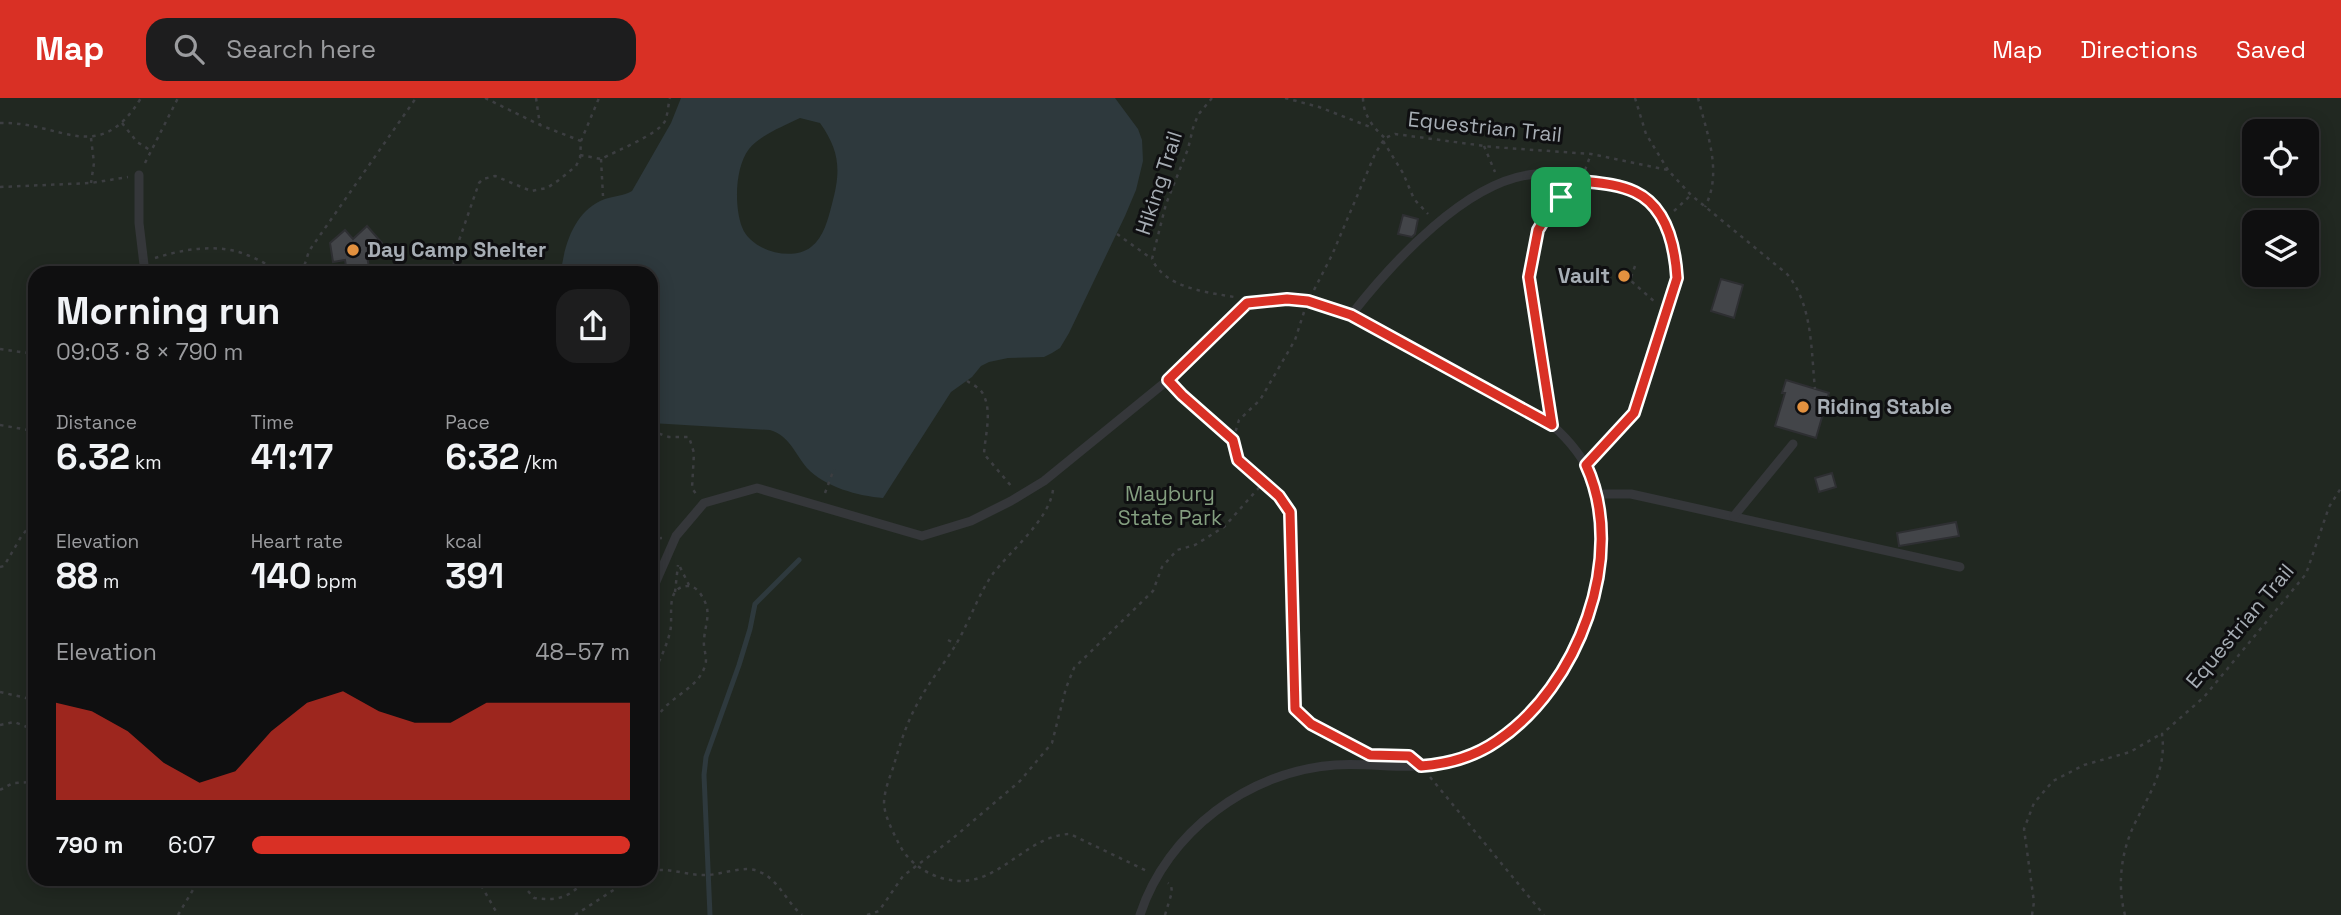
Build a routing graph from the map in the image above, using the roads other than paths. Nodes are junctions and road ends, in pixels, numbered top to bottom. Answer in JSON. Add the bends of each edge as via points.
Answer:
{"nodes":[{"id":1,"x":139,"y":175,"type":"road end"},
{"id":2,"x":1580,"y":181,"type":"junction"},
{"id":3,"x":143,"y":266,"type":"edge"},
{"id":4,"x":1351,"y":315,"type":"junction"},
{"id":5,"x":1552,"y":425,"type":"junction"},
{"id":6,"x":1793,"y":444,"type":"dead end"},
{"id":7,"x":1586,"y":465,"type":"junction"},
{"id":8,"x":1597,"y":494,"type":"junction"},
{"id":9,"x":1734,"y":516,"type":"junction"},
{"id":10,"x":1960,"y":567,"type":"dead end"},
{"id":11,"x":658,"y":577,"type":"edge"},
{"id":12,"x":1140,"y":915,"type":"edge"}],
"edges":[{"from":1,"to":3,"type":"lane"},
{"from":2,"to":4,"type":"lane","via":[[1539,174],[1497,183],[1471,197],[1375,284]]},
{"from":2,"to":5,"type":"lane","via":[[1555,203],[1538,230],[1529,277]]},
{"from":2,"to":7,"type":"lane","via":[[1637,192],[1655,207],[1667,226],[1677,278],[1634,413]]},
{"from":4,"to":5,"type":"lane"},
{"from":4,"to":11,"type":"lane","via":[[1308,301],[1247,303],[1168,380],[1047,478],[971,521],[922,536],[757,488],[704,503],[676,536]]},
{"from":5,"to":7,"type":"lane"},
{"from":6,"to":9,"type":"lane"},
{"from":7,"to":8,"type":"lane"},
{"from":8,"to":9,"type":"lane","via":[[1631,494]]},
{"from":8,"to":12,"type":"lane","via":[[1599,576],[1578,639],[1552,687],[1527,716],[1494,743],[1454,761],[1421,766],[1332,765],[1268,781],[1231,800],[1179,845],[1157,877]]},
{"from":9,"to":10,"type":"lane"}]}
